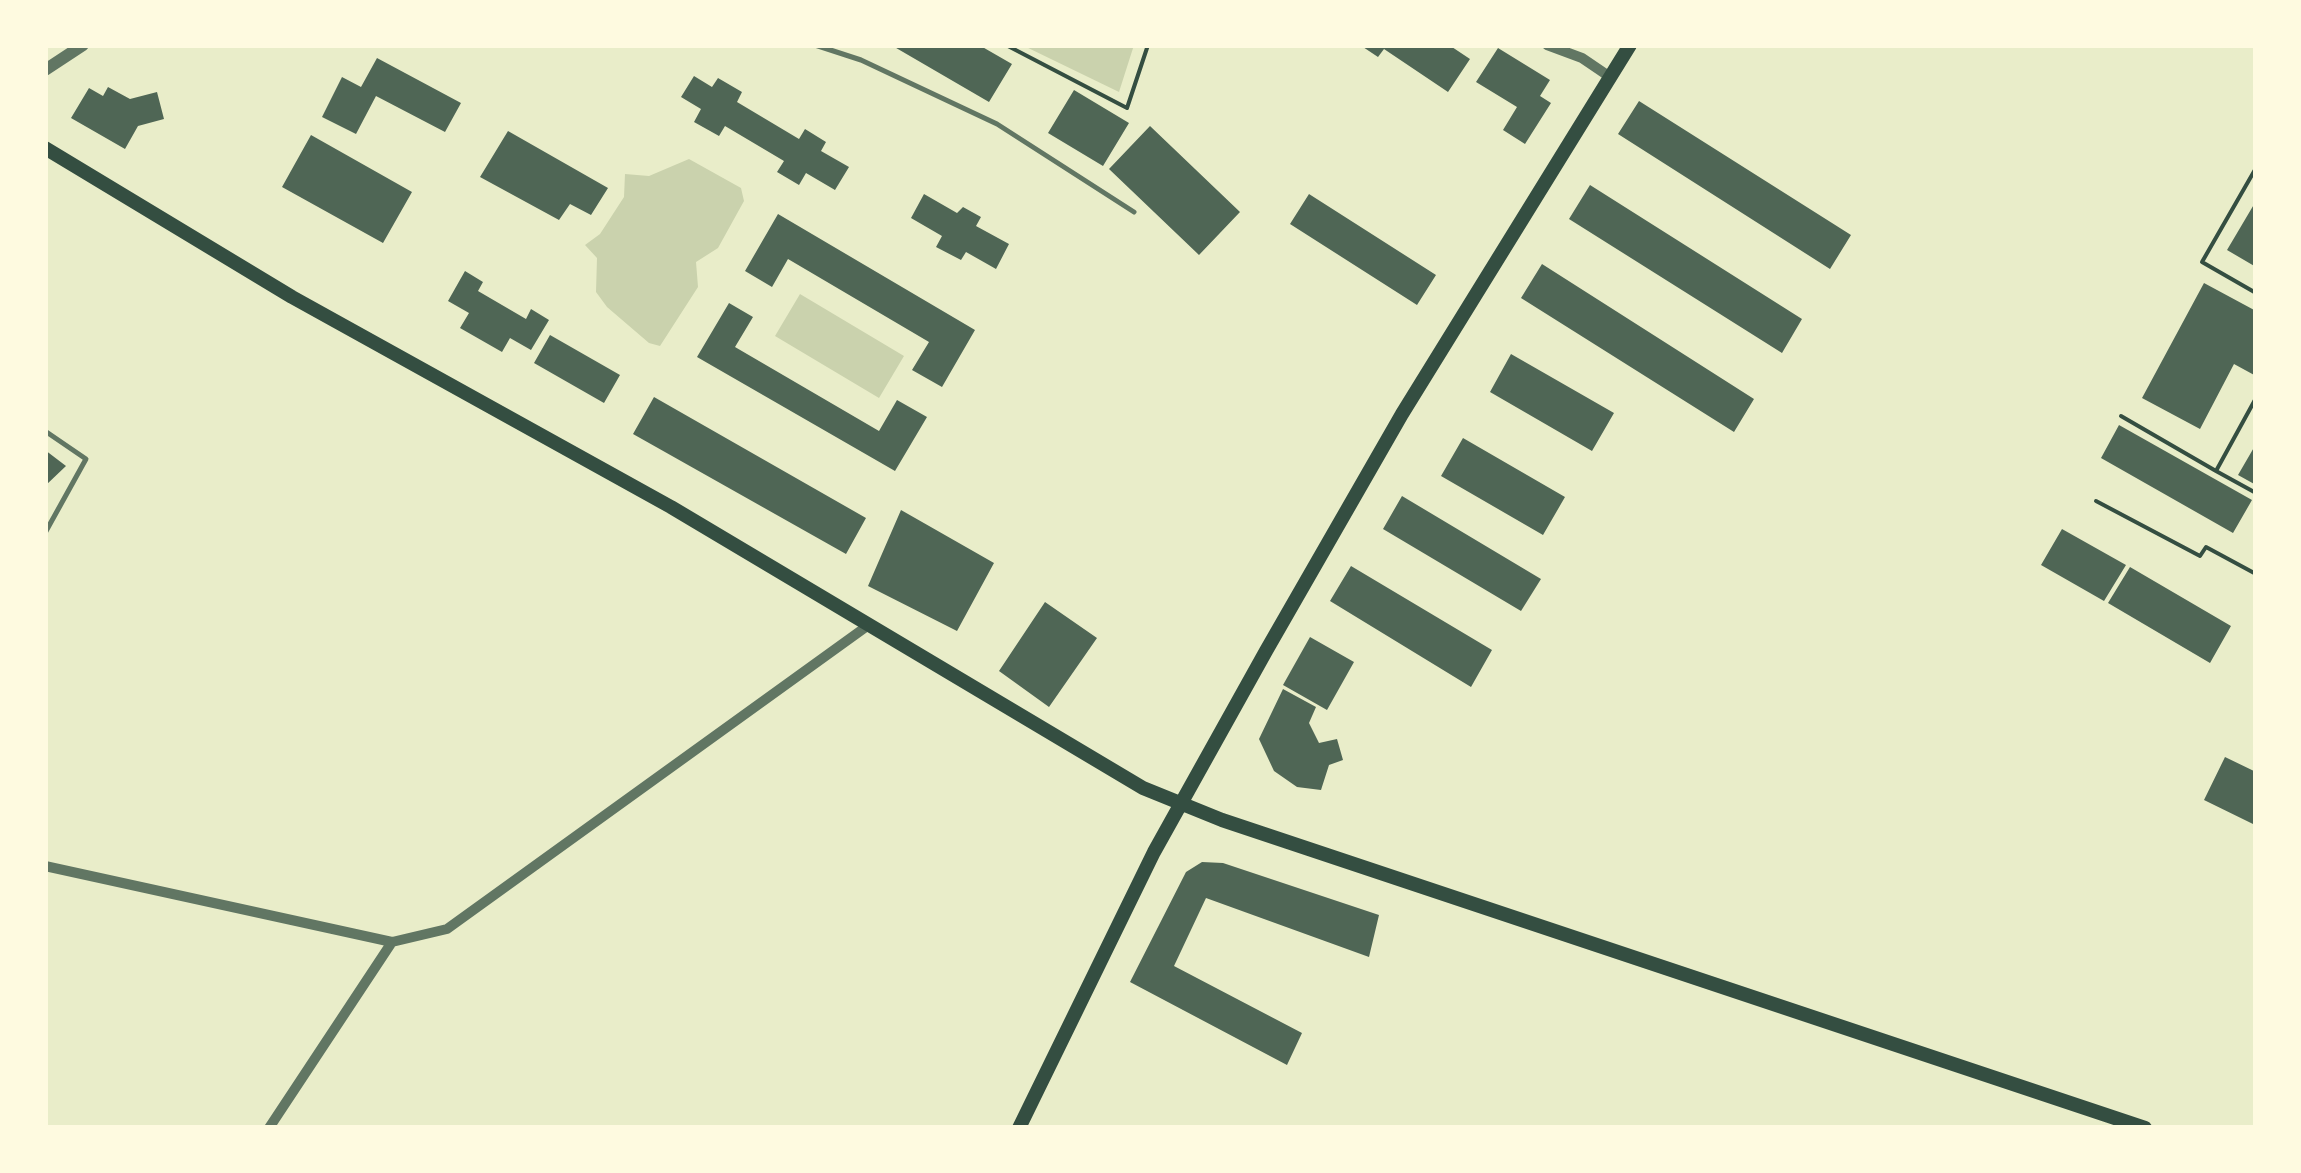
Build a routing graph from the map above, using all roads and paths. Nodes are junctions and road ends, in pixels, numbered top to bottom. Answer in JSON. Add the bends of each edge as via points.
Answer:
{"nodes":[{"id":1,"x":83,"y":45,"type":"edge"},
{"id":2,"x":815,"y":45,"type":"edge"},
{"id":3,"x":1006,"y":45,"type":"edge"},
{"id":4,"x":1148,"y":45,"type":"edge"},
{"id":5,"x":1547,"y":45,"type":"edge"},
{"id":6,"x":1630,"y":45,"type":"edge"},
{"id":7,"x":45,"y":70,"type":"edge"},
{"id":8,"x":1610,"y":76,"type":"junction"},
{"id":9,"x":45,"y":148,"type":"edge"},
{"id":10,"x":2256,"y":168,"type":"edge"},
{"id":11,"x":1134,"y":212,"type":"dead end"},
{"id":12,"x":2256,"y":293,"type":"edge"},
{"id":13,"x":2256,"y":398,"type":"edge"},
{"id":14,"x":2121,"y":416,"type":"dead end"},
{"id":15,"x":45,"y":431,"type":"edge"},
{"id":16,"x":2216,"y":471,"type":"junction"},
{"id":17,"x":2256,"y":493,"type":"edge"},
{"id":18,"x":2096,"y":501,"type":"dead end"},
{"id":19,"x":45,"y":533,"type":"edge"},
{"id":20,"x":2256,"y":574,"type":"edge"},
{"id":21,"x":870,"y":624,"type":"junction"},
{"id":22,"x":1181,"y":804,"type":"junction"},
{"id":23,"x":45,"y":866,"type":"edge"},
{"id":24,"x":392,"y":942,"type":"junction"},
{"id":25,"x":269,"y":1128,"type":"edge"},
{"id":26,"x":1019,"y":1128,"type":"edge"},
{"id":27,"x":2145,"y":1128,"type":"edge"}],
"edges":[{"from":1,"to":7,"type":"street"},
{"from":2,"to":11,"type":"lane","via":[[997,124]]},
{"from":3,"to":4,"type":"path","via":[[1127,108]]},
{"from":5,"to":8,"type":"street"},
{"from":6,"to":8,"type":"main road"},
{"from":8,"to":22,"type":"main road","via":[[1402,414]]},
{"from":9,"to":21,"type":"main road","via":[[292,297]]},
{"from":10,"to":12,"type":"path","via":[[2202,262]]},
{"from":13,"to":16,"type":"path"},
{"from":14,"to":16,"type":"path"},
{"from":15,"to":19,"type":"lane","via":[[86,458]]},
{"from":16,"to":17,"type":"path"},
{"from":18,"to":20,"type":"path","via":[[2200,556],[2206,548]]},
{"from":21,"to":22,"type":"main road"},
{"from":21,"to":24,"type":"street","via":[[446,929]]},
{"from":22,"to":26,"type":"main road"},
{"from":22,"to":27,"type":"main road"},
{"from":23,"to":24,"type":"street"},
{"from":24,"to":25,"type":"street"}]}
